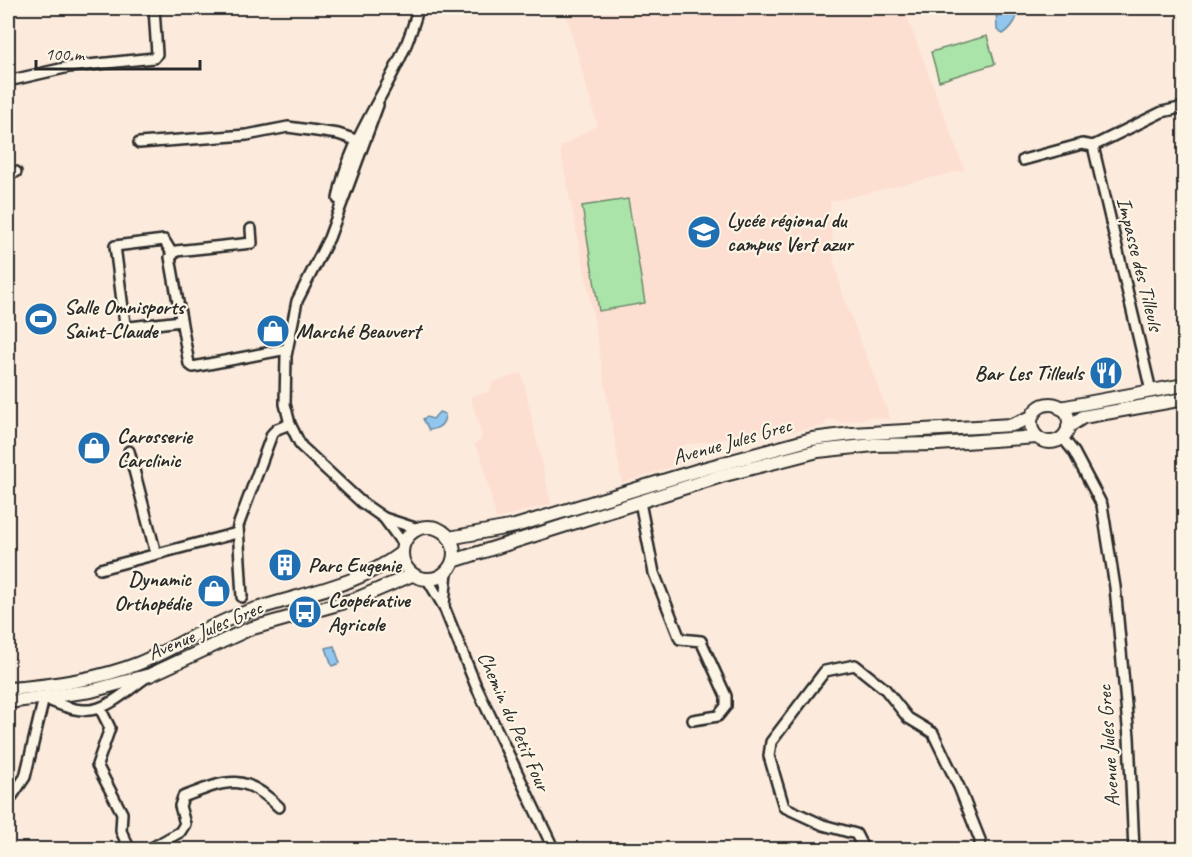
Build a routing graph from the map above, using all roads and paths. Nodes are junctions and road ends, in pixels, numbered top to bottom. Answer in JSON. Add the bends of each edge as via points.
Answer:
{"nodes":[{"id":1,"x":154,"y":8,"type":"edge"},
{"id":2,"x":418,"y":8,"type":"edge"},
{"id":3,"x":8,"y":81,"type":"edge"},
{"id":4,"x":378,"y":105,"type":"junction"},
{"id":5,"x":1185,"y":107,"type":"edge"},
{"id":6,"x":356,"y":140,"type":"junction"},
{"id":7,"x":139,"y":143,"type":"dead end"},
{"id":8,"x":1093,"y":146,"type":"junction"},
{"id":9,"x":1023,"y":160,"type":"dead end"},
{"id":10,"x":334,"y":222,"type":"junction"},
{"id":11,"x":250,"y":229,"type":"dead end"},
{"id":12,"x":173,"y":255,"type":"junction"},
{"id":13,"x":181,"y":321,"type":"junction"},
{"id":14,"x":287,"y":349,"type":"junction"},
{"id":15,"x":1185,"y":385,"type":"edge"},
{"id":16,"x":1152,"y":391,"type":"junction"},
{"id":17,"x":1185,"y":399,"type":"edge"},
{"id":18,"x":1060,"y":408,"type":"junction"},
{"id":19,"x":1032,"y":417,"type":"junction"},
{"id":20,"x":290,"y":424,"type":"junction"},
{"id":21,"x":1065,"y":432,"type":"junction"},
{"id":22,"x":1037,"y":437,"type":"junction"},
{"id":23,"x":129,"y":451,"type":"dead end"},
{"id":24,"x":640,"y":502,"type":"junction"},
{"id":25,"x":384,"y":518,"type":"junction"},
{"id":26,"x":418,"y":529,"type":"junction"},
{"id":27,"x":237,"y":533,"type":"junction"},
{"id":28,"x":449,"y":538,"type":"junction"},
{"id":29,"x":402,"y":548,"type":"junction"},
{"id":30,"x":156,"y":554,"type":"junction"},
{"id":31,"x":450,"y":566,"type":"junction"},
{"id":32,"x":100,"y":568,"type":"dead end"},
{"id":33,"x":412,"y":574,"type":"junction"},
{"id":34,"x":428,"y":580,"type":"junction"},
{"id":35,"x":242,"y":597,"type":"dead end"},
{"id":36,"x":444,"y":607,"type":"junction"},
{"id":37,"x":150,"y":675,"type":"junction"},
{"id":38,"x":8,"y":689,"type":"edge"},
{"id":39,"x":44,"y":698,"type":"junction"},
{"id":40,"x":8,"y":702,"type":"edge"},
{"id":41,"x":101,"y":710,"type":"junction"},
{"id":42,"x":693,"y":720,"type":"dead end"},
{"id":43,"x":8,"y":802,"type":"edge"},
{"id":44,"x":279,"y":807,"type":"dead end"},
{"id":45,"x":130,"y":849,"type":"edge"},
{"id":46,"x":148,"y":849,"type":"edge"},
{"id":47,"x":554,"y":849,"type":"edge"},
{"id":48,"x":864,"y":849,"type":"edge"},
{"id":49,"x":980,"y":849,"type":"edge"},
{"id":50,"x":1134,"y":849,"type":"edge"}],
"edges":[{"from":1,"to":3,"type":"street","via":[[154,58],[69,67]]},
{"from":2,"to":4,"type":"street","via":[[412,33]]},
{"from":4,"to":6,"type":"street"},
{"from":4,"to":10,"type":"street"},
{"from":5,"to":8,"type":"street","via":[[1162,112]]},
{"from":6,"to":7,"type":"street","via":[[288,127],[247,135]]},
{"from":6,"to":10,"type":"street","via":[[340,186]]},
{"from":8,"to":9,"type":"street","via":[[1082,144]]},
{"from":8,"to":16,"type":"street","name":"Impasse des Tilleuls"},
{"from":10,"to":14,"type":"street","via":[[297,301]]},
{"from":11,"to":12,"type":"street","via":[[252,243],[176,251]]},
{"from":12,"to":13,"type":"street","via":[[170,257]]},
{"from":12,"to":13,"type":"street","via":[[164,240],[115,246],[125,324],[130,327]]},
{"from":13,"to":14,"type":"street","via":[[189,364],[193,367]]},
{"from":14,"to":20,"type":"street","via":[[285,404]]},
{"from":15,"to":16,"type":"street"},
{"from":16,"to":18,"type":"street"},
{"from":17,"to":21,"type":"street","via":[[1083,417]]},
{"from":18,"to":19,"type":"street","via":[[1047,404]]},
{"from":18,"to":21,"type":"street","via":[[1068,419]]},
{"from":19,"to":22,"type":"street"},
{"from":19,"to":28,"type":"street","name":"Avenue Jules Grec","via":[[1012,425],[812,440],[515,526]]},
{"from":20,"to":25,"type":"street","via":[[301,446],[318,464]]},
{"from":20,"to":27,"type":"street","via":[[272,434]]},
{"from":21,"to":22,"type":"street","via":[[1049,442]]},
{"from":21,"to":50,"type":"street","name":"Avenue Jules Grec","via":[[1102,505],[1115,587],[1128,726]]},
{"from":22,"to":24,"type":"street","name":"Avenue Jules Grec","via":[[818,451]]},
{"from":23,"to":30,"type":"street"},
{"from":24,"to":31,"type":"street","name":"Avenue Jules Grec"},
{"from":24,"to":42,"type":"street","via":[[654,573],[680,639],[701,641],[726,696],[726,706],[718,716]]},
{"from":25,"to":26,"type":"street"},
{"from":25,"to":29,"type":"street"},
{"from":26,"to":28,"type":"street","via":[[434,528]]},
{"from":26,"to":29,"type":"street"},
{"from":27,"to":30,"type":"street"},
{"from":27,"to":35,"type":"street"},
{"from":28,"to":31,"type":"street","via":[[454,553]]},
{"from":29,"to":33,"type":"street","via":[[402,561]]},
{"from":29,"to":38,"type":"street","name":"Avenue Jules Grec","via":[[386,564],[352,581],[244,613],[124,669],[61,684]]},
{"from":30,"to":32,"type":"street"},
{"from":31,"to":34,"type":"street"},
{"from":31,"to":36,"type":"street","name":"Chemin du Petit Four"},
{"from":33,"to":34,"type":"street"},
{"from":33,"to":37,"type":"street","name":"Avenue Jules Grec","via":[[356,599],[249,629]]},
{"from":34,"to":36,"type":"street","name":"Chemin du Petit Four"},
{"from":36,"to":47,"type":"street","name":"Chemin du Petit Four","via":[[476,686]]},
{"from":37,"to":39,"type":"street","name":"Avenue Jules Grec","via":[[91,691]]},
{"from":37,"to":41,"type":"street"},
{"from":39,"to":40,"type":"street","name":"Avenue Jules Grec"},
{"from":39,"to":41,"type":"street","via":[[67,709]]},
{"from":39,"to":43,"type":"street","via":[[25,777]]},
{"from":41,"to":45,"type":"street","via":[[110,728],[97,765],[122,813],[121,831]]},
{"from":44,"to":46,"type":"street","via":[[258,789],[244,782],[227,781],[183,796],[180,806],[185,824],[180,832]]},
{"from":48,"to":49,"type":"street","via":[[856,834],[822,825],[784,807],[770,756],[771,742],[825,671],[855,665],[885,689],[908,718],[933,733],[959,787]]}]}
